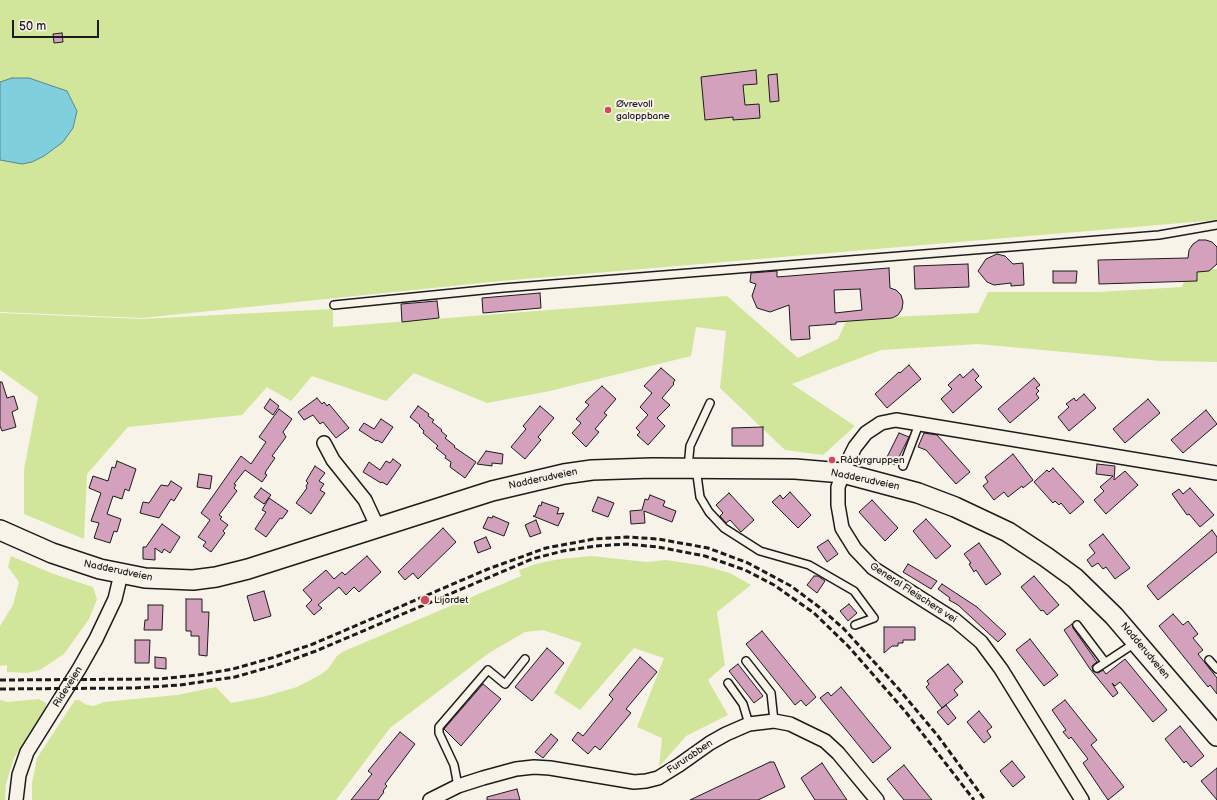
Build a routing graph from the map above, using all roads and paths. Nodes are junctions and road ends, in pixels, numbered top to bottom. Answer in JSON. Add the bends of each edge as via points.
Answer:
{"nodes":[{"id":1,"x":1217,"y":225,"type":"edge"},
{"id":2,"x":334,"y":305,"type":"dead end"},
{"id":3,"x":710,"y":403,"type":"dead end"},
{"id":4,"x":919,"y":424,"type":"junction"},
{"id":5,"x":324,"y":443,"type":"dead end"},
{"id":6,"x":903,"y":466,"type":"dead end"},
{"id":7,"x":692,"y":468,"type":"junction"},
{"id":8,"x":843,"y":473,"type":"junction"},
{"id":9,"x":1217,"y":473,"type":"edge"},
{"id":10,"x":378,"y":528,"type":"junction"},
{"id":11,"x":0,"y":530,"type":"edge"},
{"id":12,"x":121,"y":574,"type":"junction"},
{"id":13,"x":855,"y":625,"type":"dead end"},
{"id":14,"x":1077,"y":626,"type":"dead end"},
{"id":15,"x":1137,"y":642,"type":"junction"},
{"id":16,"x":525,"y":659,"type":"dead end"},
{"id":17,"x":1209,"y":660,"type":"dead end"},
{"id":18,"x":746,"y":661,"type":"dead end"},
{"id":19,"x":1105,"y":662,"type":"junction"},
{"id":20,"x":1097,"y":668,"type":"dead end"},
{"id":21,"x":1217,"y":669,"type":"edge"},
{"id":22,"x":728,"y":683,"type":"dead end"},
{"id":23,"x":774,"y":721,"type":"junction"},
{"id":24,"x":749,"y":724,"type":"junction"},
{"id":25,"x":1216,"y":733,"type":"edge"},
{"id":26,"x":458,"y":786,"type":"junction"},
{"id":27,"x":16,"y":800,"type":"edge"},
{"id":28,"x":430,"y":800,"type":"edge"},
{"id":29,"x":877,"y":800,"type":"edge"},
{"id":30,"x":1082,"y":800,"type":"edge"}],
"edges":[{"from":1,"to":2,"type":"lane","via":[[1160,235],[503,288]]},
{"from":3,"to":7,"type":"lane","via":[[690,446]]},
{"from":4,"to":6,"type":"lane"},
{"from":4,"to":8,"type":"street","name":"General Fleischers vei","via":[[896,420],[876,426],[859,441]]},
{"from":4,"to":9,"type":"street","name":"General Fleischers vei"},
{"from":5,"to":10,"type":"street","via":[[333,460],[365,500]]},
{"from":7,"to":8,"type":"main road","name":"Nadderudveien","via":[[795,469]]},
{"from":7,"to":10,"type":"main road","name":"Nadderudveien","via":[[621,468],[551,476],[492,491]]},
{"from":7,"to":13,"type":"lane","via":[[700,497],[709,512],[724,528],[760,551],[810,565],[854,591],[874,618]]},
{"from":8,"to":15,"type":"main road","name":"Nadderudveien","via":[[918,493],[961,509],[1008,532],[1075,578]]},
{"from":8,"to":30,"type":"street","name":"General Fleischers vei","via":[[838,494],[839,515],[842,528],[855,549],[873,568],[955,620],[981,642],[1001,668]]},
{"from":10,"to":12,"type":"main road","name":"Nadderudveien","via":[[248,570],[216,577],[162,580]]},
{"from":11,"to":12,"type":"main road","name":"Nadderudveien","via":[[79,563]]},
{"from":12,"to":27,"type":"street","name":"Rideveien","via":[[114,599],[96,639],[27,752],[19,775]]},
{"from":14,"to":19,"type":"lane"},
{"from":15,"to":19,"type":"lane"},
{"from":15,"to":25,"type":"main road","name":"Nadderudveien"},
{"from":16,"to":26,"type":"lane","via":[[505,684],[488,670],[439,727],[439,733],[454,765]]},
{"from":17,"to":21,"type":"lane"},
{"from":18,"to":23,"type":"lane","via":[[771,693]]},
{"from":19,"to":20,"type":"lane"},
{"from":22,"to":24,"type":"lane","via":[[743,704]]},
{"from":23,"to":24,"type":"street","name":"Fururabben"},
{"from":23,"to":29,"type":"street","name":"Fururabben","via":[[790,724],[825,741]]},
{"from":24,"to":26,"type":"street","name":"Fururabben","via":[[710,743],[658,778],[646,781],[634,782],[534,767]]},
{"from":26,"to":28,"type":"street","name":"Fururabben"}]}
